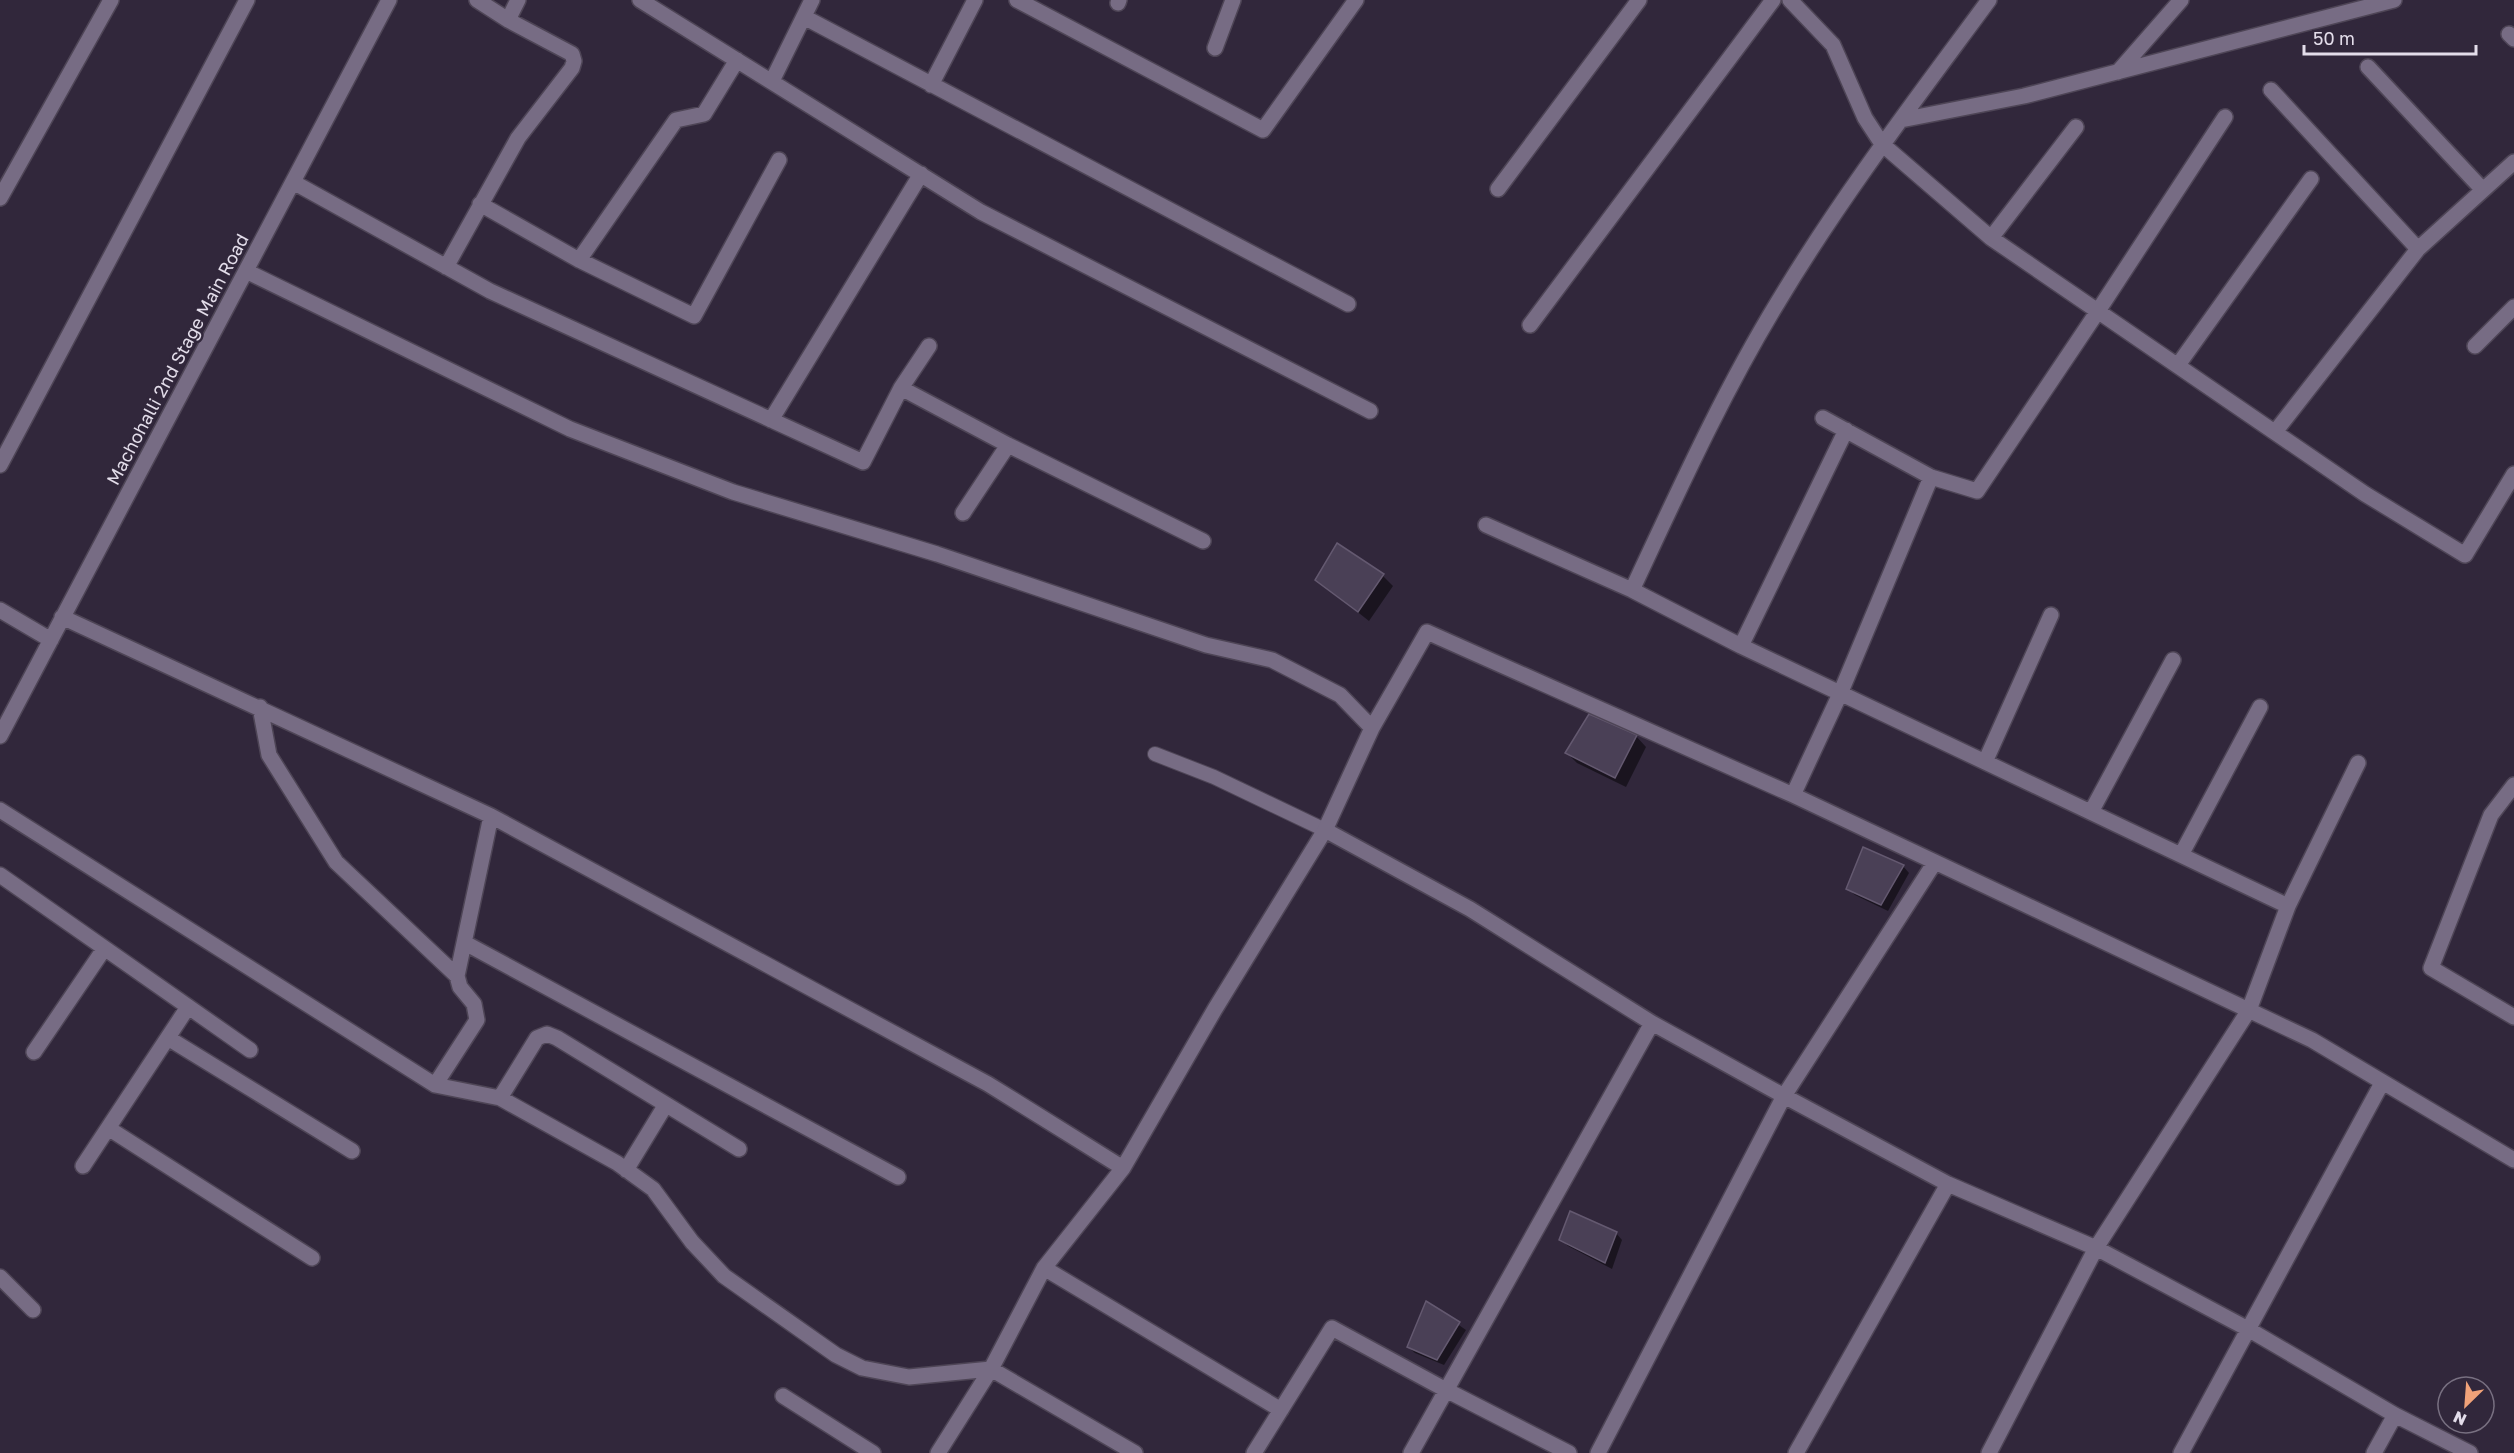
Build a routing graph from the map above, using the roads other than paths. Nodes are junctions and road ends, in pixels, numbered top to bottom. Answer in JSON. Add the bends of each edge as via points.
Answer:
{"nodes":[{"id":1,"x":111,"y":0,"type":"edge"},
{"id":2,"x":247,"y":0,"type":"edge"},
{"id":3,"x":389,"y":0,"type":"edge"},
{"id":4,"x":477,"y":0,"type":"edge"},
{"id":5,"x":518,"y":0,"type":"edge"},
{"id":6,"x":640,"y":0,"type":"edge"},
{"id":7,"x":812,"y":0,"type":"edge"},
{"id":8,"x":975,"y":0,"type":"edge"},
{"id":9,"x":1017,"y":0,"type":"edge"},
{"id":10,"x":1233,"y":0,"type":"edge"},
{"id":11,"x":1356,"y":0,"type":"edge"},
{"id":12,"x":1639,"y":0,"type":"edge"},
{"id":13,"x":1773,"y":0,"type":"edge"},
{"id":14,"x":1790,"y":0,"type":"edge"},
{"id":15,"x":1989,"y":0,"type":"edge"},
{"id":16,"x":2181,"y":0,"type":"edge"},
{"id":17,"x":2394,"y":0,"type":"edge"},
{"id":18,"x":804,"y":17,"type":"junction"},
{"id":19,"x":508,"y":20,"type":"junction"},
{"id":20,"x":1215,"y":48,"type":"dead end"},
{"id":21,"x":737,"y":60,"type":"junction"},
{"id":22,"x":2368,"y":67,"type":"dead end"},
{"id":23,"x":2118,"y":72,"type":"junction"},
{"id":24,"x":772,"y":81,"type":"junction"},
{"id":25,"x":931,"y":85,"type":"junction"},
{"id":26,"x":2271,"y":90,"type":"dead end"},
{"id":27,"x":2225,"y":117,"type":"dead end"},
{"id":28,"x":1901,"y":120,"type":"junction"},
{"id":29,"x":2076,"y":127,"type":"dead end"},
{"id":30,"x":1882,"y":144,"type":"junction"},
{"id":31,"x":779,"y":160,"type":"dead end"},
{"id":32,"x":2514,"y":162,"type":"edge"},
{"id":33,"x":921,"y":174,"type":"junction"},
{"id":34,"x":2311,"y":179,"type":"dead end"},
{"id":35,"x":293,"y":182,"type":"junction"},
{"id":36,"x":1498,"y":189,"type":"dead end"},
{"id":37,"x":2483,"y":190,"type":"junction"},
{"id":38,"x":0,"y":198,"type":"edge"},
{"id":39,"x":480,"y":204,"type":"junction"},
{"id":40,"x":1991,"y":238,"type":"junction"},
{"id":41,"x":2418,"y":249,"type":"junction"},
{"id":42,"x":579,"y":260,"type":"junction"},
{"id":43,"x":446,"y":267,"type":"junction"},
{"id":44,"x":246,"y":271,"type":"junction"},
{"id":45,"x":1348,"y":304,"type":"dead end"},
{"id":46,"x":2514,"y":308,"type":"edge"},
{"id":47,"x":2098,"y":311,"type":"junction"},
{"id":48,"x":1530,"y":325,"type":"dead end"},
{"id":49,"x":929,"y":346,"type":"dead end"},
{"id":50,"x":2475,"y":346,"type":"dead end"},
{"id":51,"x":2178,"y":365,"type":"junction"},
{"id":52,"x":901,"y":388,"type":"junction"},
{"id":53,"x":1370,"y":411,"type":"dead end"},
{"id":54,"x":1823,"y":418,"type":"dead end"},
{"id":55,"x":771,"y":420,"type":"junction"},
{"id":56,"x":1846,"y":430,"type":"junction"},
{"id":57,"x":2275,"y":432,"type":"junction"},
{"id":58,"x":1008,"y":445,"type":"junction"},
{"id":59,"x":0,"y":465,"type":"edge"},
{"id":60,"x":2514,"y":474,"type":"edge"},
{"id":61,"x":1931,"y":477,"type":"junction"},
{"id":62,"x":963,"y":513,"type":"dead end"},
{"id":63,"x":1486,"y":525,"type":"dead end"},
{"id":64,"x":1203,"y":541,"type":"dead end"},
{"id":65,"x":1632,"y":590,"type":"junction"},
{"id":66,"x":0,"y":610,"type":"edge"},
{"id":67,"x":2051,"y":615,"type":"dead end"},
{"id":68,"x":62,"y":617,"type":"junction"},
{"id":69,"x":51,"y":640,"type":"junction"},
{"id":70,"x":1741,"y":646,"type":"junction"},
{"id":71,"x":2173,"y":660,"type":"dead end"},
{"id":72,"x":1840,"y":694,"type":"junction"},
{"id":73,"x":260,"y":707,"type":"junction"},
{"id":74,"x":2260,"y":707,"type":"dead end"},
{"id":75,"x":1372,"y":728,"type":"junction"},
{"id":76,"x":0,"y":736,"type":"edge"},
{"id":77,"x":1155,"y":754,"type":"dead end"},
{"id":78,"x":1986,"y":762,"type":"junction"},
{"id":79,"x":2358,"y":763,"type":"dead end"},
{"id":80,"x":2514,"y":785,"type":"edge"},
{"id":81,"x":1793,"y":795,"type":"junction"},
{"id":82,"x":0,"y":810,"type":"edge"},
{"id":83,"x":2091,"y":812,"type":"junction"},
{"id":84,"x":491,"y":816,"type":"junction"},
{"id":85,"x":1325,"y":830,"type":"junction"},
{"id":86,"x":2181,"y":855,"type":"junction"},
{"id":87,"x":1935,"y":862,"type":"junction"},
{"id":88,"x":0,"y":876,"type":"edge"},
{"id":89,"x":2288,"y":906,"type":"junction"},
{"id":90,"x":465,"y":943,"type":"junction"},
{"id":91,"x":104,"y":949,"type":"junction"},
{"id":92,"x":457,"y":976,"type":"junction"},
{"id":93,"x":188,"y":1007,"type":"junction"},
{"id":94,"x":2249,"y":1010,"type":"junction"},
{"id":95,"x":2514,"y":1017,"type":"edge"},
{"id":96,"x":1652,"y":1023,"type":"junction"},
{"id":97,"x":168,"y":1038,"type":"junction"},
{"id":98,"x":249,"y":1050,"type":"dead end"},
{"id":99,"x":34,"y":1053,"type":"dead end"},
{"id":100,"x":2382,"y":1083,"type":"junction"},
{"id":101,"x":435,"y":1085,"type":"junction"},
{"id":102,"x":1785,"y":1096,"type":"junction"},
{"id":103,"x":500,"y":1098,"type":"junction"},
{"id":104,"x":665,"y":1106,"type":"junction"},
{"id":105,"x":108,"y":1128,"type":"junction"},
{"id":106,"x":739,"y":1149,"type":"dead end"},
{"id":107,"x":352,"y":1151,"type":"dead end"},
{"id":108,"x":2514,"y":1160,"type":"edge"},
{"id":109,"x":83,"y":1166,"type":"dead end"},
{"id":110,"x":1123,"y":1168,"type":"junction"},
{"id":111,"x":626,"y":1170,"type":"junction"},
{"id":112,"x":898,"y":1177,"type":"dead end"},
{"id":113,"x":1948,"y":1184,"type":"junction"},
{"id":114,"x":2096,"y":1248,"type":"junction"},
{"id":115,"x":312,"y":1258,"type":"dead end"},
{"id":116,"x":1044,"y":1268,"type":"junction"},
{"id":117,"x":0,"y":1277,"type":"edge"},
{"id":118,"x":33,"y":1310,"type":"dead end"},
{"id":119,"x":2248,"y":1329,"type":"junction"},
{"id":120,"x":991,"y":1370,"type":"junction"},
{"id":121,"x":1446,"y":1390,"type":"junction"},
{"id":122,"x":783,"y":1396,"type":"dead end"},
{"id":123,"x":1281,"y":1410,"type":"junction"},
{"id":124,"x":2395,"y":1415,"type":"junction"},
{"id":125,"x":873,"y":1453,"type":"edge"},
{"id":126,"x":938,"y":1453,"type":"edge"},
{"id":127,"x":1135,"y":1453,"type":"edge"},
{"id":128,"x":1254,"y":1453,"type":"edge"},
{"id":129,"x":1411,"y":1453,"type":"edge"},
{"id":130,"x":1569,"y":1453,"type":"edge"},
{"id":131,"x":1598,"y":1453,"type":"edge"},
{"id":132,"x":1796,"y":1453,"type":"edge"},
{"id":133,"x":1989,"y":1453,"type":"edge"},
{"id":134,"x":2181,"y":1453,"type":"edge"},
{"id":135,"x":2374,"y":1453,"type":"edge"},
{"id":136,"x":2470,"y":1453,"type":"edge"}],
"edges":[{"from":1,"to":38,"type":"street"},
{"from":2,"to":59,"type":"street"},
{"from":3,"to":35,"type":"street","name":"Machohalli 2nd Stage Main Road"},
{"from":4,"to":19,"type":"street"},
{"from":5,"to":19,"type":"street"},
{"from":6,"to":21,"type":"street"},
{"from":7,"to":18,"type":"street"},
{"from":8,"to":25,"type":"street"},
{"from":9,"to":11,"type":"street","via":[[1263,130]]},
{"from":10,"to":20,"type":"street"},
{"from":12,"to":36,"type":"street"},
{"from":13,"to":48,"type":"street"},
{"from":14,"to":30,"type":"street","via":[[1833,45],[1865,118]]},
{"from":15,"to":28,"type":"street"},
{"from":16,"to":23,"type":"street"},
{"from":17,"to":23,"type":"street"},
{"from":18,"to":24,"type":"street"},
{"from":18,"to":25,"type":"street"},
{"from":19,"to":39,"type":"street","via":[[572,54],[574,61],[518,138]]},
{"from":21,"to":24,"type":"street"},
{"from":21,"to":42,"type":"street","via":[[704,114],[676,120]]},
{"from":22,"to":37,"type":"street"},
{"from":23,"to":28,"type":"street","via":[[2024,96]]},
{"from":24,"to":33,"type":"street"},
{"from":25,"to":45,"type":"street"},
{"from":26,"to":41,"type":"street"},
{"from":27,"to":47,"type":"street"},
{"from":28,"to":30,"type":"street"},
{"from":29,"to":40,"type":"street"},
{"from":30,"to":40,"type":"street"},
{"from":30,"to":65,"type":"street","via":[[1779,300],[1730,386]]},
{"from":31,"to":42,"type":"street","via":[[694,316]]},
{"from":32,"to":37,"type":"street"},
{"from":33,"to":53,"type":"street","via":[[1009,228]]},
{"from":33,"to":55,"type":"street"},
{"from":34,"to":51,"type":"street"},
{"from":35,"to":43,"type":"street"},
{"from":35,"to":44,"type":"street","name":"Machohalli 2nd Stage Main Road"},
{"from":37,"to":41,"type":"street"},
{"from":39,"to":42,"type":"street"},
{"from":39,"to":43,"type":"street"},
{"from":40,"to":47,"type":"street"},
{"from":41,"to":57,"type":"street"},
{"from":43,"to":55,"type":"street"},
{"from":44,"to":68,"type":"street","name":"Machohalli 2nd Stage Main Road"},
{"from":44,"to":75,"type":"street","via":[[570,429],[733,492],[937,554],[1206,645],[1272,660],[1340,695]]},
{"from":46,"to":50,"type":"street"},
{"from":47,"to":51,"type":"street"},
{"from":47,"to":61,"type":"street","via":[[1977,491]]},
{"from":49,"to":52,"type":"street"},
{"from":51,"to":57,"type":"street"},
{"from":52,"to":55,"type":"street","via":[[863,462]]},
{"from":52,"to":58,"type":"street"},
{"from":54,"to":56,"type":"street"},
{"from":56,"to":61,"type":"street"},
{"from":56,"to":70,"type":"street"},
{"from":57,"to":60,"type":"street","via":[[2365,494],[2465,555]]},
{"from":58,"to":62,"type":"street"},
{"from":58,"to":64,"type":"street"},
{"from":61,"to":72,"type":"street"},
{"from":63,"to":65,"type":"street"},
{"from":65,"to":70,"type":"street"},
{"from":66,"to":69,"type":"street"},
{"from":67,"to":78,"type":"street"},
{"from":68,"to":69,"type":"street","name":"Machohalli 2nd Stage Main Road"},
{"from":68,"to":73,"type":"street"},
{"from":69,"to":76,"type":"street","name":"Machohalli 2nd Stage Main Road"},
{"from":70,"to":72,"type":"street"},
{"from":71,"to":83,"type":"street"},
{"from":72,"to":78,"type":"street"},
{"from":72,"to":81,"type":"street"},
{"from":73,"to":84,"type":"street"},
{"from":73,"to":92,"type":"street","via":[[269,755],[336,861]]},
{"from":74,"to":86,"type":"street"},
{"from":75,"to":81,"type":"street","via":[[1428,632]]},
{"from":75,"to":85,"type":"street"},
{"from":77,"to":85,"type":"lane","via":[[1214,777]]},
{"from":78,"to":83,"type":"street"},
{"from":79,"to":89,"type":"street"},
{"from":80,"to":95,"type":"street","via":[[2491,815],[2431,968]]},
{"from":81,"to":87,"type":"street"},
{"from":82,"to":101,"type":"street"},
{"from":83,"to":86,"type":"street"},
{"from":84,"to":90,"type":"street"},
{"from":84,"to":110,"type":"street","via":[[988,1084]]},
{"from":85,"to":96,"type":"street","via":[[1470,909]]},
{"from":85,"to":110,"type":"street"},
{"from":86,"to":89,"type":"street"},
{"from":87,"to":94,"type":"street"},
{"from":87,"to":102,"type":"street"},
{"from":88,"to":91,"type":"street"},
{"from":89,"to":94,"type":"street"},
{"from":90,"to":92,"type":"street"},
{"from":90,"to":112,"type":"street"},
{"from":91,"to":93,"type":"street"},
{"from":91,"to":99,"type":"street"},
{"from":92,"to":101,"type":"street","via":[[460,987],[474,1004],[477,1020]]},
{"from":93,"to":97,"type":"street"},
{"from":93,"to":98,"type":"street"},
{"from":94,"to":100,"type":"street","via":[[2312,1040]]},
{"from":94,"to":114,"type":"street"},
{"from":96,"to":102,"type":"street"},
{"from":96,"to":121,"type":"street"},
{"from":97,"to":105,"type":"street"},
{"from":97,"to":107,"type":"street"},
{"from":100,"to":108,"type":"street"},
{"from":100,"to":119,"type":"street"},
{"from":101,"to":103,"type":"street"},
{"from":102,"to":113,"type":"street"},
{"from":102,"to":131,"type":"street"},
{"from":103,"to":104,"type":"street","via":[[537,1038],[547,1034]]},
{"from":103,"to":111,"type":"street"},
{"from":104,"to":106,"type":"street"},
{"from":104,"to":111,"type":"street"},
{"from":105,"to":109,"type":"street"},
{"from":105,"to":115,"type":"street"},
{"from":110,"to":116,"type":"street"},
{"from":111,"to":120,"type":"street","via":[[652,1189],[724,1276],[836,1355],[862,1368],[909,1377]]},
{"from":113,"to":114,"type":"street"},
{"from":113,"to":132,"type":"street"},
{"from":114,"to":119,"type":"street"},
{"from":114,"to":133,"type":"street"},
{"from":116,"to":120,"type":"street"},
{"from":116,"to":123,"type":"street"},
{"from":117,"to":118,"type":"street"},
{"from":119,"to":124,"type":"street"},
{"from":119,"to":134,"type":"street"},
{"from":120,"to":126,"type":"street"},
{"from":120,"to":127,"type":"street"},
{"from":121,"to":123,"type":"street","via":[[1332,1328]]},
{"from":121,"to":129,"type":"street"},
{"from":121,"to":130,"type":"street"},
{"from":122,"to":125,"type":"street"},
{"from":123,"to":128,"type":"street"},
{"from":124,"to":135,"type":"street"},
{"from":124,"to":136,"type":"street"}]}
